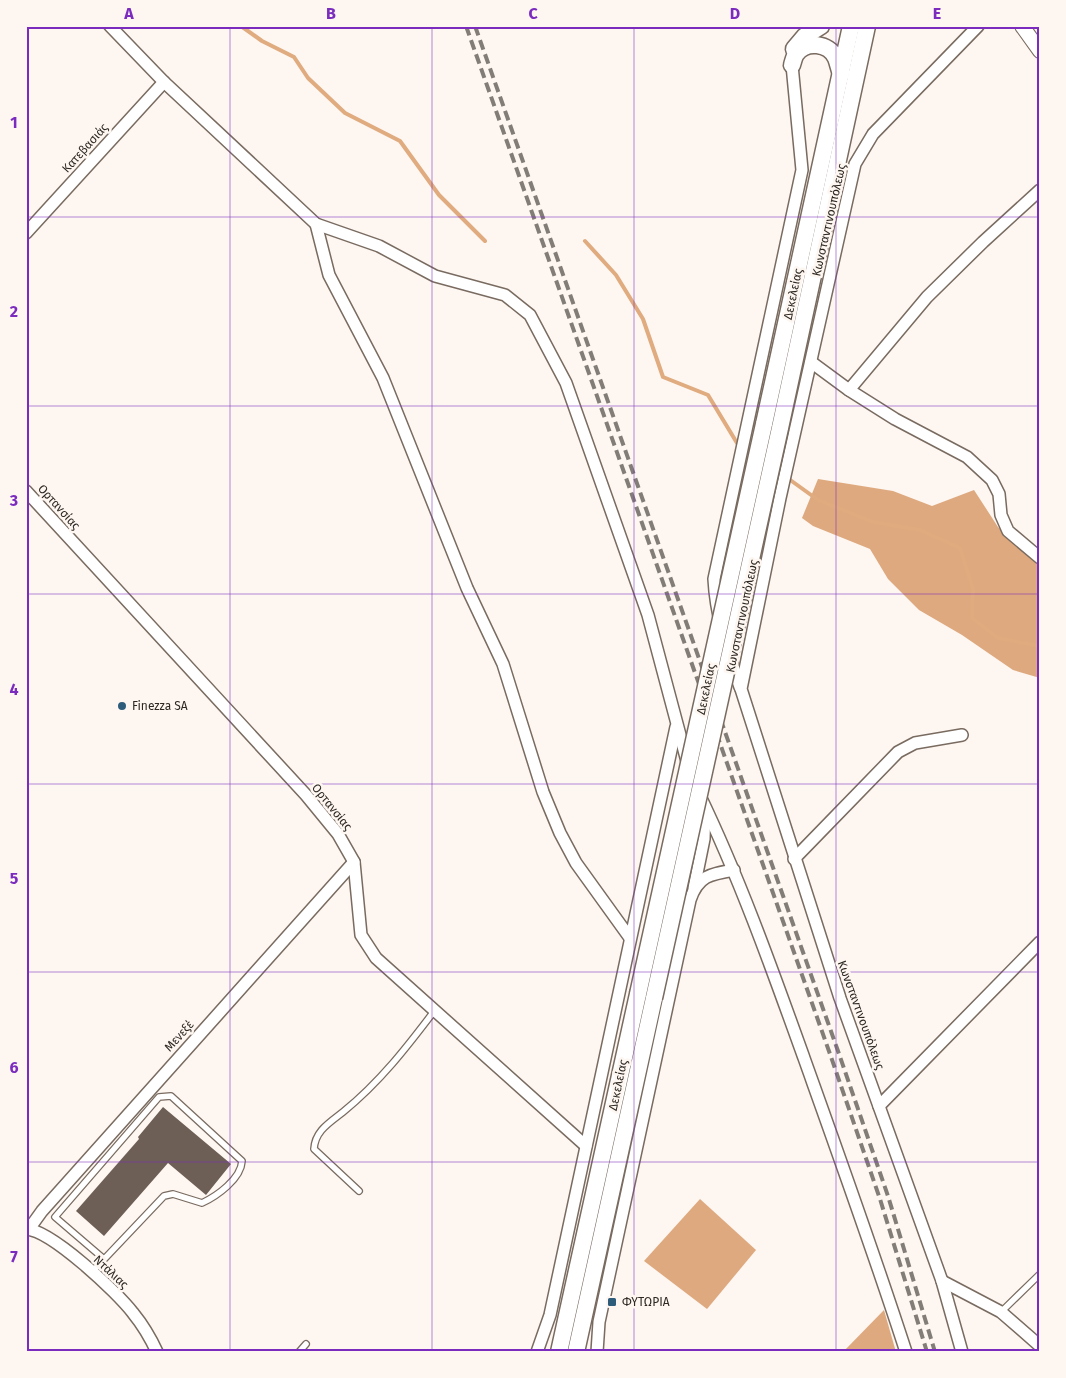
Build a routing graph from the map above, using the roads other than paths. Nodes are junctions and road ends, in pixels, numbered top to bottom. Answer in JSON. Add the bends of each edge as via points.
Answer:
{"nodes":[{"id":1,"x":110,"y":26,"type":"edge"},
{"id":2,"x":821,"y":26,"type":"edge"},
{"id":3,"x":851,"y":26,"type":"edge"},
{"id":4,"x":867,"y":26,"type":"edge"},
{"id":5,"x":978,"y":26,"type":"edge"},
{"id":6,"x":1022,"y":26,"type":"edge"},
{"id":7,"x":1040,"y":51,"type":"edge"},
{"id":8,"x":792,"y":65,"type":"junction"},
{"id":9,"x":841,"y":74,"type":"junction"},
{"id":10,"x":164,"y":82,"type":"junction"},
{"id":11,"x":1040,"y":190,"type":"edge"},
{"id":12,"x":316,"y":224,"type":"junction"},
{"id":13,"x":26,"y":233,"type":"edge"},
{"id":14,"x":811,"y":362,"type":"junction"},
{"id":15,"x":849,"y":390,"type":"junction"},
{"id":16,"x":764,"y":424,"type":"junction"},
{"id":17,"x":26,"y":491,"type":"edge"},
{"id":18,"x":1040,"y":558,"type":"edge"},
{"id":19,"x":754,"y":622,"type":"junction"},
{"id":20,"x":721,"y":632,"type":"junction"},
{"id":21,"x":741,"y":689,"type":"junction"},
{"id":22,"x":676,"y":724,"type":"junction"},
{"id":23,"x":962,"y":735,"type":"dead end"},
{"id":24,"x":705,"y":806,"type":"junction"},
{"id":25,"x":794,"y":859,"type":"junction"},
{"id":26,"x":354,"y":862,"type":"junction"},
{"id":27,"x":734,"y":870,"type":"junction"},
{"id":28,"x":694,"y":888,"type":"junction"},
{"id":29,"x":630,"y":938,"type":"junction"},
{"id":30,"x":1040,"y":942,"type":"edge"},
{"id":31,"x":435,"y":1010,"type":"junction"},
{"id":32,"x":879,"y":1106,"type":"junction"},
{"id":33,"x":586,"y":1146,"type":"junction"},
{"id":34,"x":359,"y":1191,"type":"dead end"},
{"id":35,"x":28,"y":1229,"type":"edge"},
{"id":36,"x":104,"y":1259,"type":"junction"},
{"id":37,"x":92,"y":1272,"type":"junction"},
{"id":38,"x":1040,"y":1274,"type":"edge"},
{"id":39,"x":942,"y":1281,"type":"junction"},
{"id":40,"x":1001,"y":1312,"type":"junction"},
{"id":41,"x":306,"y":1344,"type":"dead end"},
{"id":42,"x":1040,"y":1346,"type":"edge"},
{"id":43,"x":157,"y":1352,"type":"edge"},
{"id":44,"x":299,"y":1352,"type":"edge"},
{"id":45,"x":537,"y":1352,"type":"edge"},
{"id":46,"x":559,"y":1352,"type":"edge"},
{"id":47,"x":576,"y":1352,"type":"edge"},
{"id":48,"x":597,"y":1352,"type":"edge"},
{"id":49,"x":906,"y":1352,"type":"edge"},
{"id":50,"x":962,"y":1352,"type":"edge"}],
"edges":[{"from":1,"to":10,"type":"street"},
{"from":2,"to":8,"type":"main road","via":[[797,43],[791,55]]},
{"from":3,"to":9,"type":"main road","name":"Δεκελείας"},
{"from":4,"to":16,"type":"main road","name":"Δεκελείας"},
{"from":5,"to":14,"type":"street","name":"Κωνσταντινουπόλεως","via":[[873,134],[862,150],[851,181]]},
{"from":6,"to":7,"type":"street"},
{"from":8,"to":9,"type":"main road","via":[[796,54],[814,44],[830,50],[836,57]]},
{"from":8,"to":16,"type":"street","via":[[802,170]]},
{"from":9,"to":16,"type":"main road","name":"Δεκελείας"},
{"from":10,"to":12,"type":"street"},
{"from":10,"to":13,"type":"street","name":"Κατεβασιάς"},
{"from":11,"to":15,"type":"street","via":[[927,298]]},
{"from":12,"to":22,"type":"street","via":[[379,246],[435,276],[505,295],[530,315],[570,392],[648,615]]},
{"from":12,"to":29,"type":"street","via":[[329,275],[383,378],[467,588],[503,664],[543,792],[560,833],[576,863]]},
{"from":14,"to":15,"type":"street"},
{"from":14,"to":19,"type":"street","name":"Κωνσταντινουπόλεως"},
{"from":15,"to":18,"type":"street","via":[[902,424],[967,457],[992,480],[1008,531]]},
{"from":16,"to":20,"type":"street","via":[[737,470],[714,579]]},
{"from":16,"to":46,"type":"main road","name":"Δεκελείας","bridge":true},
{"from":16,"to":47,"type":"main road","name":"Δεκελείας","bridge":true,"via":[[654,998]]},
{"from":17,"to":26,"type":"street","name":"Ορτανσίας","via":[[306,795],[338,834]]},
{"from":19,"to":20,"type":"street"},
{"from":19,"to":21,"type":"street","name":"Κωνσταντινουπόλεως"},
{"from":20,"to":21,"type":"street"},
{"from":21,"to":25,"type":"street","name":"Κωνσταντινουπόλεως"},
{"from":22,"to":24,"type":"street","via":[[693,782]]},
{"from":22,"to":29,"type":"street"},
{"from":23,"to":25,"type":"street","via":[[915,743],[898,752]]},
{"from":24,"to":27,"type":"street"},
{"from":24,"to":28,"type":"street","via":[[704,839]]},
{"from":25,"to":32,"type":"street","name":"Κωνσταντινουπόλεως"},
{"from":26,"to":31,"type":"street","name":"Ορτανσίας","via":[[361,935],[376,958]]},
{"from":26,"to":35,"type":"street","name":"Μενεξέ"},
{"from":27,"to":28,"type":"street","via":[[704,878]]},
{"from":27,"to":49,"type":"street","via":[[877,1263]]},
{"from":28,"to":48,"type":"street","via":[[599,1322]]},
{"from":29,"to":33,"type":"street"},
{"from":30,"to":32,"type":"street"},
{"from":31,"to":33,"type":"street","name":"Ορτανσίας"},
{"from":31,"to":34,"type":"lane","via":[[393,1066],[370,1090],[322,1128],[315,1138],[314,1149]]},
{"from":32,"to":39,"type":"street","name":"Κωνσταντινουπόλεως"},
{"from":33,"to":45,"type":"street","via":[[550,1315]]},
{"from":35,"to":37,"type":"street","name":"Ντάλιας","via":[[44,1233]]},
{"from":36,"to":36,"type":"lane","via":[[164,1196],[173,1194],[202,1203],[222,1190],[240,1171],[242,1161],[171,1096],[158,1096],[55,1217]]},
{"from":36,"to":37,"type":"lane"},
{"from":37,"to":43,"type":"street","name":"Ντάλιας","via":[[133,1313]]},
{"from":38,"to":40,"type":"lane"},
{"from":39,"to":40,"type":"street"},
{"from":39,"to":50,"type":"street","name":"Κωνσταντινουπόλεως"},
{"from":40,"to":42,"type":"street"},
{"from":41,"to":44,"type":"lane"}]}
